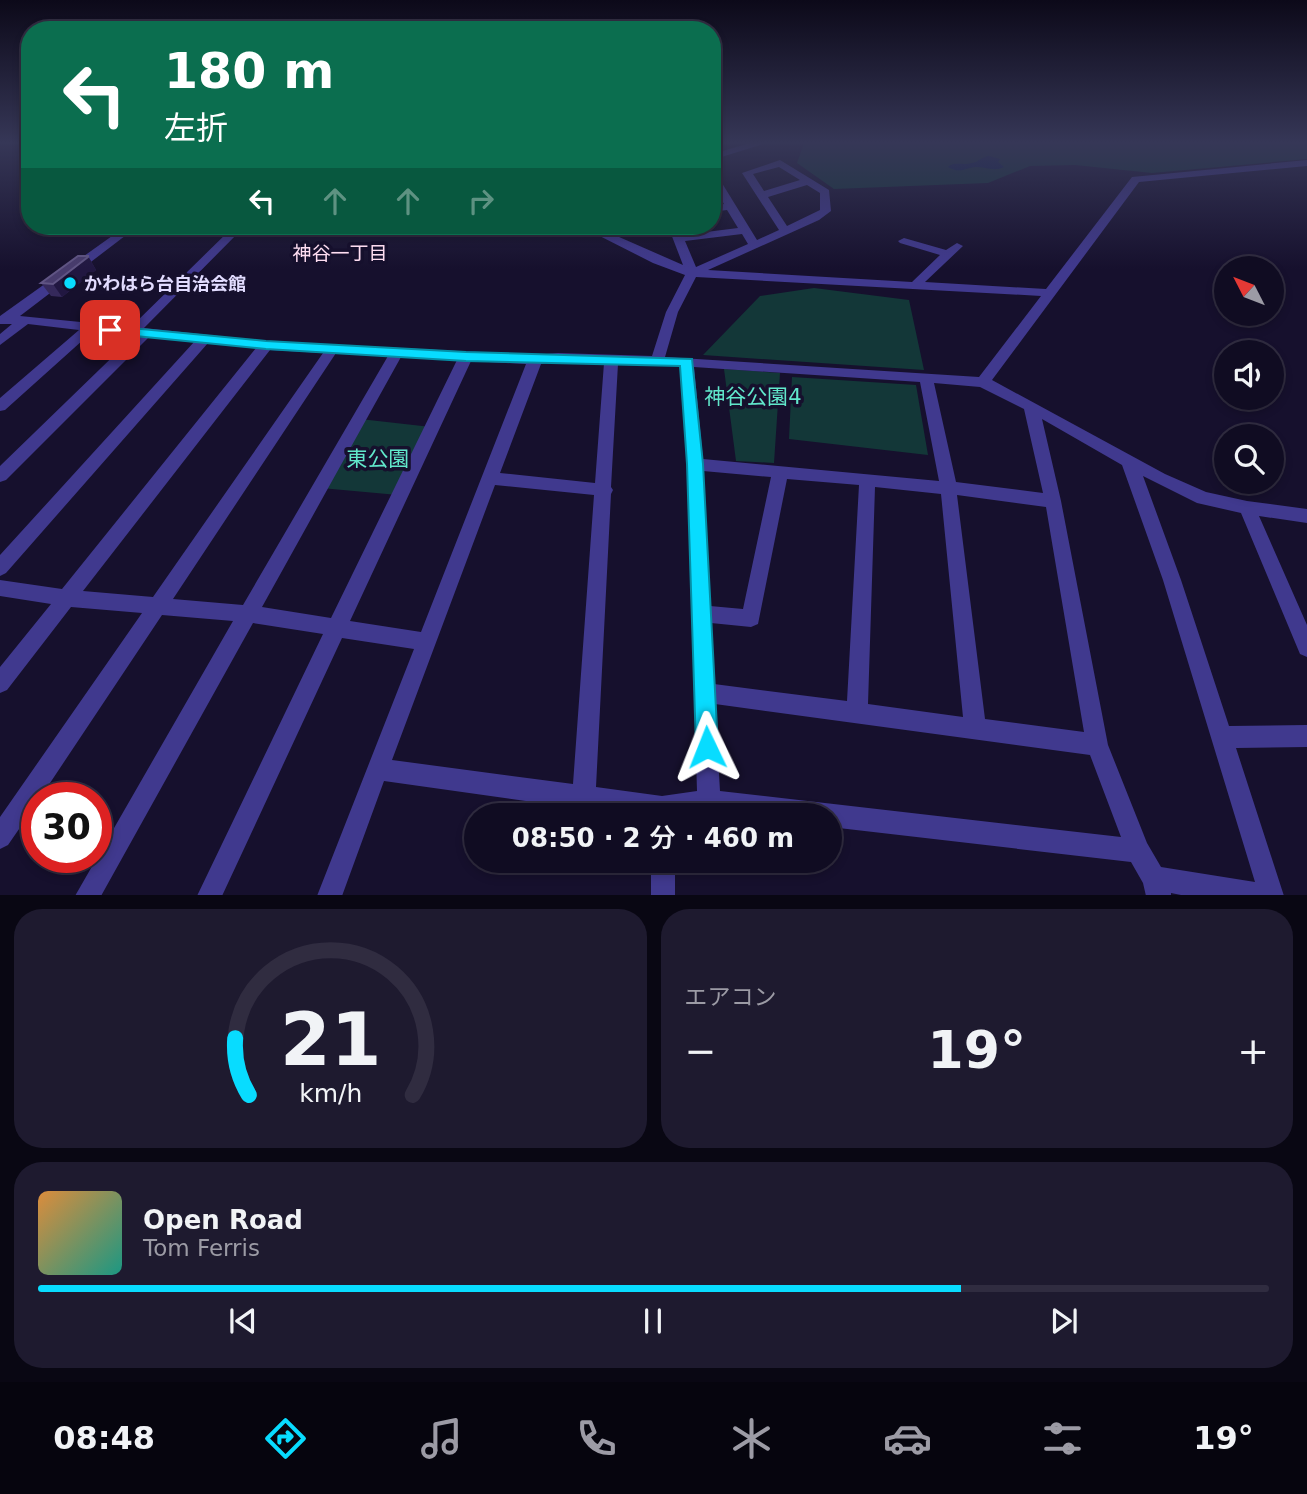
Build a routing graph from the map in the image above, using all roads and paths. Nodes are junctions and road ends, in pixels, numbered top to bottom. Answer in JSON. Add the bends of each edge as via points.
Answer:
{"nodes":[{"id":1,"x":754,"y":185,"type":"edge"},
{"id":2,"x":797,"y":185,"type":"edge"},
{"id":3,"x":814,"y":185,"type":"edge"},
{"id":4,"x":1132,"y":185,"type":"edge"},
{"id":5,"x":721,"y":191,"type":"edge"},
{"id":6,"x":761,"y":197,"type":"junction"},
{"id":7,"x":731,"y":206,"type":"junction"},
{"id":8,"x":721,"y":208,"type":"edge"},
{"id":9,"x":745,"y":230,"type":"junction"},
{"id":10,"x":785,"y":230,"type":"junction"},
{"id":11,"x":721,"y":233,"type":"edge"},
{"id":12,"x":121,"y":235,"type":"edge"},
{"id":13,"x":231,"y":235,"type":"edge"},
{"id":14,"x":605,"y":235,"type":"edge"},
{"id":15,"x":676,"y":235,"type":"edge"},
{"id":16,"x":708,"y":235,"type":"edge"},
{"id":17,"x":678,"y":239,"type":"junction"},
{"id":18,"x":904,"y":241,"type":"dead end"},
{"id":19,"x":754,"y":245,"type":"junction"},
{"id":20,"x":692,"y":273,"type":"junction"},
{"id":21,"x":915,"y":285,"type":"junction"},
{"id":22,"x":1050,"y":293,"type":"junction"},
{"id":23,"x":3,"y":320,"type":"edge"},
{"id":24,"x":25,"y":320,"type":"junction"},
{"id":25,"x":89,"y":328,"type":"junction"},
{"id":26,"x":138,"y":333,"type":"junction"},
{"id":27,"x":204,"y":339,"type":"junction"},
{"id":28,"x":0,"y":341,"type":"edge"},
{"id":29,"x":266,"y":345,"type":"junction"},
{"id":30,"x":332,"y":348,"type":"junction"},
{"id":31,"x":397,"y":352,"type":"junction"},
{"id":32,"x":466,"y":356,"type":"junction"},
{"id":33,"x":535,"y":360,"type":"junction"},
{"id":34,"x":611,"y":360,"type":"junction"},
{"id":35,"x":657,"y":361,"type":"junction"},
{"id":36,"x":687,"y":362,"type":"junction"},
{"id":37,"x":926,"y":378,"type":"junction"},
{"id":38,"x":983,"y":382,"type":"junction"},
{"id":39,"x":0,"y":406,"type":"edge"},
{"id":40,"x":1031,"y":406,"type":"junction"},
{"id":41,"x":1129,"y":461,"type":"junction"},
{"id":42,"x":695,"y":464,"type":"junction"},
{"id":43,"x":780,"y":473,"type":"junction"},
{"id":44,"x":0,"y":476,"type":"edge"},
{"id":45,"x":490,"y":478,"type":"junction"},
{"id":46,"x":867,"y":482,"type":"junction"},
{"id":47,"x":947,"y":486,"type":"junction"},
{"id":48,"x":605,"y":490,"type":"junction"},
{"id":49,"x":1053,"y":501,"type":"junction"},
{"id":50,"x":1247,"y":508,"type":"junction"},
{"id":51,"x":1307,"y":516,"type":"edge"},
{"id":52,"x":0,"y":568,"type":"edge"},
{"id":53,"x":0,"y":588,"type":"edge"},
{"id":54,"x":66,"y":598,"type":"junction"},
{"id":55,"x":159,"y":606,"type":"junction"},
{"id":56,"x":249,"y":614,"type":"junction"},
{"id":57,"x":702,"y":614,"type":"junction"},
{"id":58,"x":336,"y":629,"type":"junction"},
{"id":59,"x":426,"y":642,"type":"junction"},
{"id":60,"x":1307,"y":648,"type":"edge"},
{"id":61,"x":0,"y":683,"type":"edge"},
{"id":62,"x":706,"y":693,"type":"junction"},
{"id":63,"x":857,"y":713,"type":"junction"},
{"id":64,"x":975,"y":729,"type":"junction"},
{"id":65,"x":1307,"y":736,"type":"edge"},
{"id":66,"x":1222,"y":737,"type":"junction"},
{"id":67,"x":1097,"y":745,"type":"junction"},
{"id":68,"x":377,"y":769,"type":"junction"},
{"id":69,"x":584,"y":796,"type":"junction"},
{"id":70,"x":709,"y":801,"type":"junction"},
{"id":71,"x":618,"y":803,"type":"edge"},
{"id":72,"x":700,"y":803,"type":"edge"},
{"id":73,"x":0,"y":837,"type":"edge"},
{"id":74,"x":1138,"y":852,"type":"junction"},
{"id":75,"x":663,"y":873,"type":"edge"},
{"id":76,"x":1157,"y":887,"type":"edge"},
{"id":77,"x":87,"y":895,"type":"edge"},
{"id":78,"x":209,"y":895,"type":"edge"},
{"id":79,"x":329,"y":895,"type":"edge"},
{"id":80,"x":663,"y":895,"type":"edge"},
{"id":81,"x":1266,"y":895,"type":"edge"},
{"id":82,"x":1272,"y":895,"type":"edge"}],
"edges":[{"from":1,"to":6,"type":"street"},
{"from":2,"to":6,"type":"street"},
{"from":3,"to":10,"type":"street","via":[[825,192],[826,211]]},
{"from":4,"to":22,"type":"street"},
{"from":5,"to":7,"type":"street"},
{"from":6,"to":10,"type":"street"},
{"from":7,"to":8,"type":"street"},
{"from":7,"to":9,"type":"street"},
{"from":9,"to":11,"type":"street"},
{"from":9,"to":19,"type":"street"},
{"from":10,"to":19,"type":"street"},
{"from":12,"to":23,"type":"street"},
{"from":13,"to":26,"type":"street"},
{"from":14,"to":20,"type":"street"},
{"from":15,"to":17,"type":"street"},
{"from":16,"to":17,"type":"street"},
{"from":17,"to":20,"type":"street"},
{"from":18,"to":21,"type":"street","via":[[953,250]]},
{"from":19,"to":20,"type":"street"},
{"from":20,"to":21,"type":"street"},
{"from":20,"to":35,"type":"street"},
{"from":21,"to":22,"type":"street"},
{"from":22,"to":38,"type":"street"},
{"from":23,"to":24,"type":"street"},
{"from":24,"to":25,"type":"street"},
{"from":24,"to":28,"type":"street"},
{"from":25,"to":26,"type":"street"},
{"from":25,"to":39,"type":"street"},
{"from":26,"to":27,"type":"street"},
{"from":26,"to":44,"type":"street"},
{"from":27,"to":29,"type":"street"},
{"from":27,"to":52,"type":"street"},
{"from":29,"to":30,"type":"street"},
{"from":29,"to":54,"type":"street"},
{"from":30,"to":31,"type":"street"},
{"from":30,"to":55,"type":"street"},
{"from":31,"to":32,"type":"street"},
{"from":31,"to":56,"type":"street"},
{"from":32,"to":33,"type":"street"},
{"from":32,"to":58,"type":"street"},
{"from":33,"to":34,"type":"street"},
{"from":33,"to":45,"type":"street"},
{"from":34,"to":35,"type":"street"},
{"from":34,"to":48,"type":"street"},
{"from":35,"to":36,"type":"street"},
{"from":36,"to":37,"type":"street"},
{"from":36,"to":42,"type":"street"},
{"from":37,"to":38,"type":"street"},
{"from":37,"to":47,"type":"street"},
{"from":38,"to":40,"type":"street"},
{"from":40,"to":41,"type":"street"},
{"from":40,"to":49,"type":"street"},
{"from":41,"to":50,"type":"street","via":[[1203,498]]},
{"from":41,"to":66,"type":"street"},
{"from":42,"to":43,"type":"street"},
{"from":42,"to":57,"type":"street"},
{"from":43,"to":46,"type":"street"},
{"from":43,"to":57,"type":"street","via":[[751,618]]},
{"from":45,"to":48,"type":"street"},
{"from":45,"to":59,"type":"street"},
{"from":46,"to":47,"type":"street"},
{"from":46,"to":63,"type":"street"},
{"from":47,"to":49,"type":"street"},
{"from":47,"to":64,"type":"street"},
{"from":48,"to":69,"type":"street"},
{"from":49,"to":67,"type":"street"},
{"from":50,"to":51,"type":"street"},
{"from":50,"to":60,"type":"street"},
{"from":53,"to":54,"type":"street"},
{"from":54,"to":55,"type":"street"},
{"from":54,"to":61,"type":"street"},
{"from":55,"to":56,"type":"street"},
{"from":55,"to":73,"type":"street"},
{"from":56,"to":58,"type":"street"},
{"from":56,"to":77,"type":"street"},
{"from":57,"to":62,"type":"street"},
{"from":58,"to":59,"type":"street"},
{"from":58,"to":78,"type":"street"},
{"from":59,"to":68,"type":"street"},
{"from":62,"to":63,"type":"street"},
{"from":62,"to":70,"type":"street"},
{"from":63,"to":64,"type":"street"},
{"from":64,"to":67,"type":"street"},
{"from":65,"to":66,"type":"street"},
{"from":66,"to":82,"type":"street"},
{"from":67,"to":74,"type":"street"},
{"from":68,"to":69,"type":"street"},
{"from":68,"to":79,"type":"street"},
{"from":69,"to":71,"type":"street"},
{"from":70,"to":72,"type":"street"},
{"from":70,"to":74,"type":"street"},
{"from":74,"to":76,"type":"street"},
{"from":75,"to":80,"type":"street"},
{"from":76,"to":81,"type":"street"}]}
